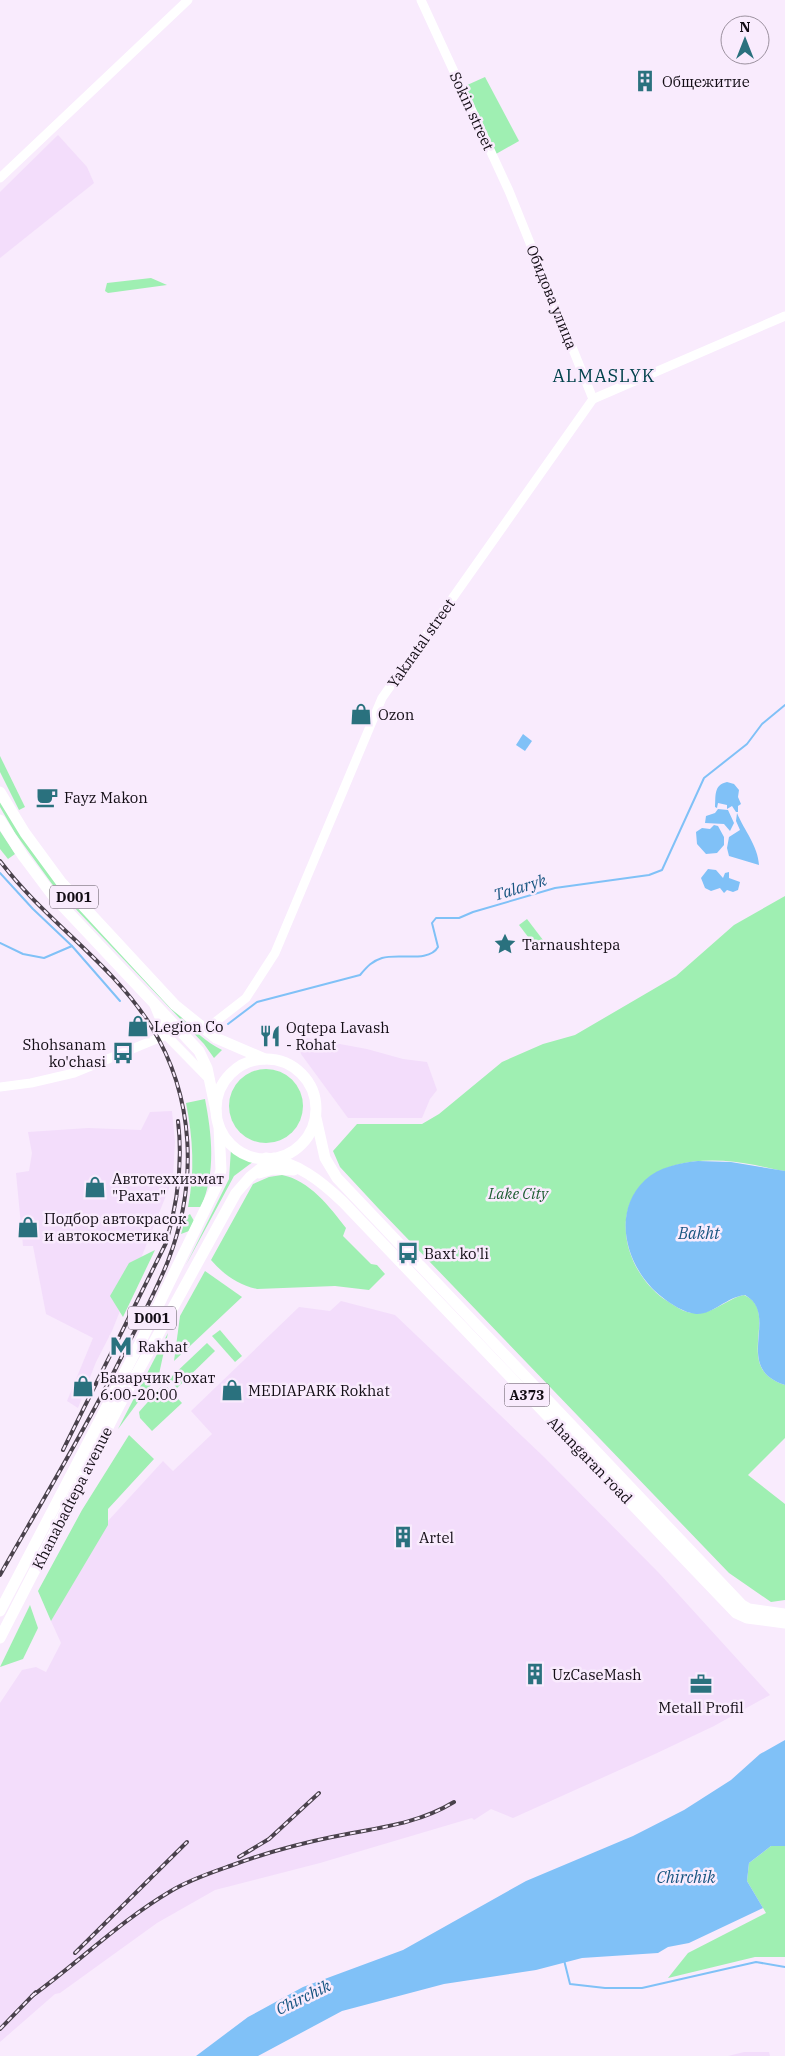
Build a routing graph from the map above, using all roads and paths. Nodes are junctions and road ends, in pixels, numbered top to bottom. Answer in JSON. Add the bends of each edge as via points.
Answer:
{"nodes":[{"id":1,"x":188,"y":0,"type":"edge"},
{"id":2,"x":421,"y":0,"type":"edge"},
{"id":3,"x":0,"y":178,"type":"edge"},
{"id":4,"x":522,"y":222,"type":"joint"},
{"id":5,"x":785,"y":316,"type":"edge"},
{"id":6,"x":593,"y":399,"type":"junction"},
{"id":7,"x":0,"y":792,"type":"edge"},
{"id":8,"x":0,"y":820,"type":"edge"},
{"id":9,"x":152,"y":1001,"type":"junction"},
{"id":10,"x":205,"y":1030,"type":"junction"},
{"id":11,"x":166,"y":1034,"type":"junction"},
{"id":12,"x":265,"y":1059,"type":"junction"},
{"id":13,"x":210,"y":1080,"type":"junction"},
{"id":14,"x":0,"y":1087,"type":"edge"},
{"id":15,"x":216,"y":1110,"type":"junction"},
{"id":16,"x":316,"y":1118,"type":"junction"},
{"id":17,"x":220,"y":1126,"type":"junction"},
{"id":18,"x":270,"y":1158,"type":"junction"},
{"id":19,"x":309,"y":1174,"type":"junction"},
{"id":20,"x":250,"y":1176,"type":"junction"},
{"id":21,"x":62,"y":1504,"type":"junction"},
{"id":22,"x":0,"y":1611,"type":"edge"},
{"id":23,"x":785,"y":1614,"type":"edge"},
{"id":24,"x":785,"y":1623,"type":"edge"},
{"id":25,"x":0,"y":1638,"type":"edge"}],
"edges":[{"from":1,"to":3,"type":"street"},
{"from":2,"to":4,"type":"street","name":"Sokin street"},
{"from":4,"to":6,"type":"street","name":"Обидова улица"},
{"from":5,"to":6,"type":"street"},
{"from":6,"to":10,"type":"street","name":"Yakлatal street","via":[[382,698],[275,953],[243,1001]]},
{"from":7,"to":10,"type":"highway","number":"D001","via":[[29,840],[61,882],[175,1004]]},
{"from":8,"to":9,"type":"highway","number":"D001","via":[[53,896]]},
{"from":9,"to":11,"type":"street"},
{"from":9,"to":13,"type":"highway","number":"D001","via":[[199,1051]]},
{"from":10,"to":12,"type":"highway","number":"D001","via":[[232,1046]]},
{"from":11,"to":13,"type":"street"},
{"from":11,"to":14,"type":"street","via":[[74,1073]]},
{"from":12,"to":15,"type":"highway","number":"D001","via":[[244,1064],[227,1077],[220,1090]]},
{"from":12,"to":16,"type":"highway","number":"D001","via":[[287,1063],[306,1078],[314,1094]]},
{"from":13,"to":15,"type":"highway","number":"D001"},
{"from":15,"to":17,"type":"highway","number":"D001"},
{"from":16,"to":18,"type":"highway","number":"D001","via":[[301,1144],[291,1152]]},
{"from":16,"to":23,"type":"highway","name":"Ahangaran road","number":"A373","via":[[325,1158],[337,1178],[742,1604],[749,1609]]},
{"from":17,"to":18,"type":"highway","number":"D001","via":[[227,1140],[238,1150],[251,1156]]},
{"from":17,"to":21,"type":"highway","name":"Khanabadtepa avenue","number":"D001","via":[[221,1161],[217,1185]]},
{"from":18,"to":19,"type":"highway","name":"Ahangaran road","number":"A373","via":[[292,1164]]},
{"from":18,"to":20,"type":"highway","name":"Khanabadtepa avenue","number":"D001"},
{"from":19,"to":20,"type":"highway","via":[[281,1168]]},
{"from":19,"to":24,"type":"highway","name":"Ahangaran road","number":"A373","via":[[343,1202],[736,1613],[746,1618]]},
{"from":20,"to":21,"type":"highway","name":"Khanabadtepa avenue","number":"D001","via":[[236,1193]]},
{"from":21,"to":22,"type":"highway","name":"Khanabadtepa avenue","number":"D001"},
{"from":21,"to":25,"type":"highway","name":"Khanabadtepa avenue","number":"D001"}]}
